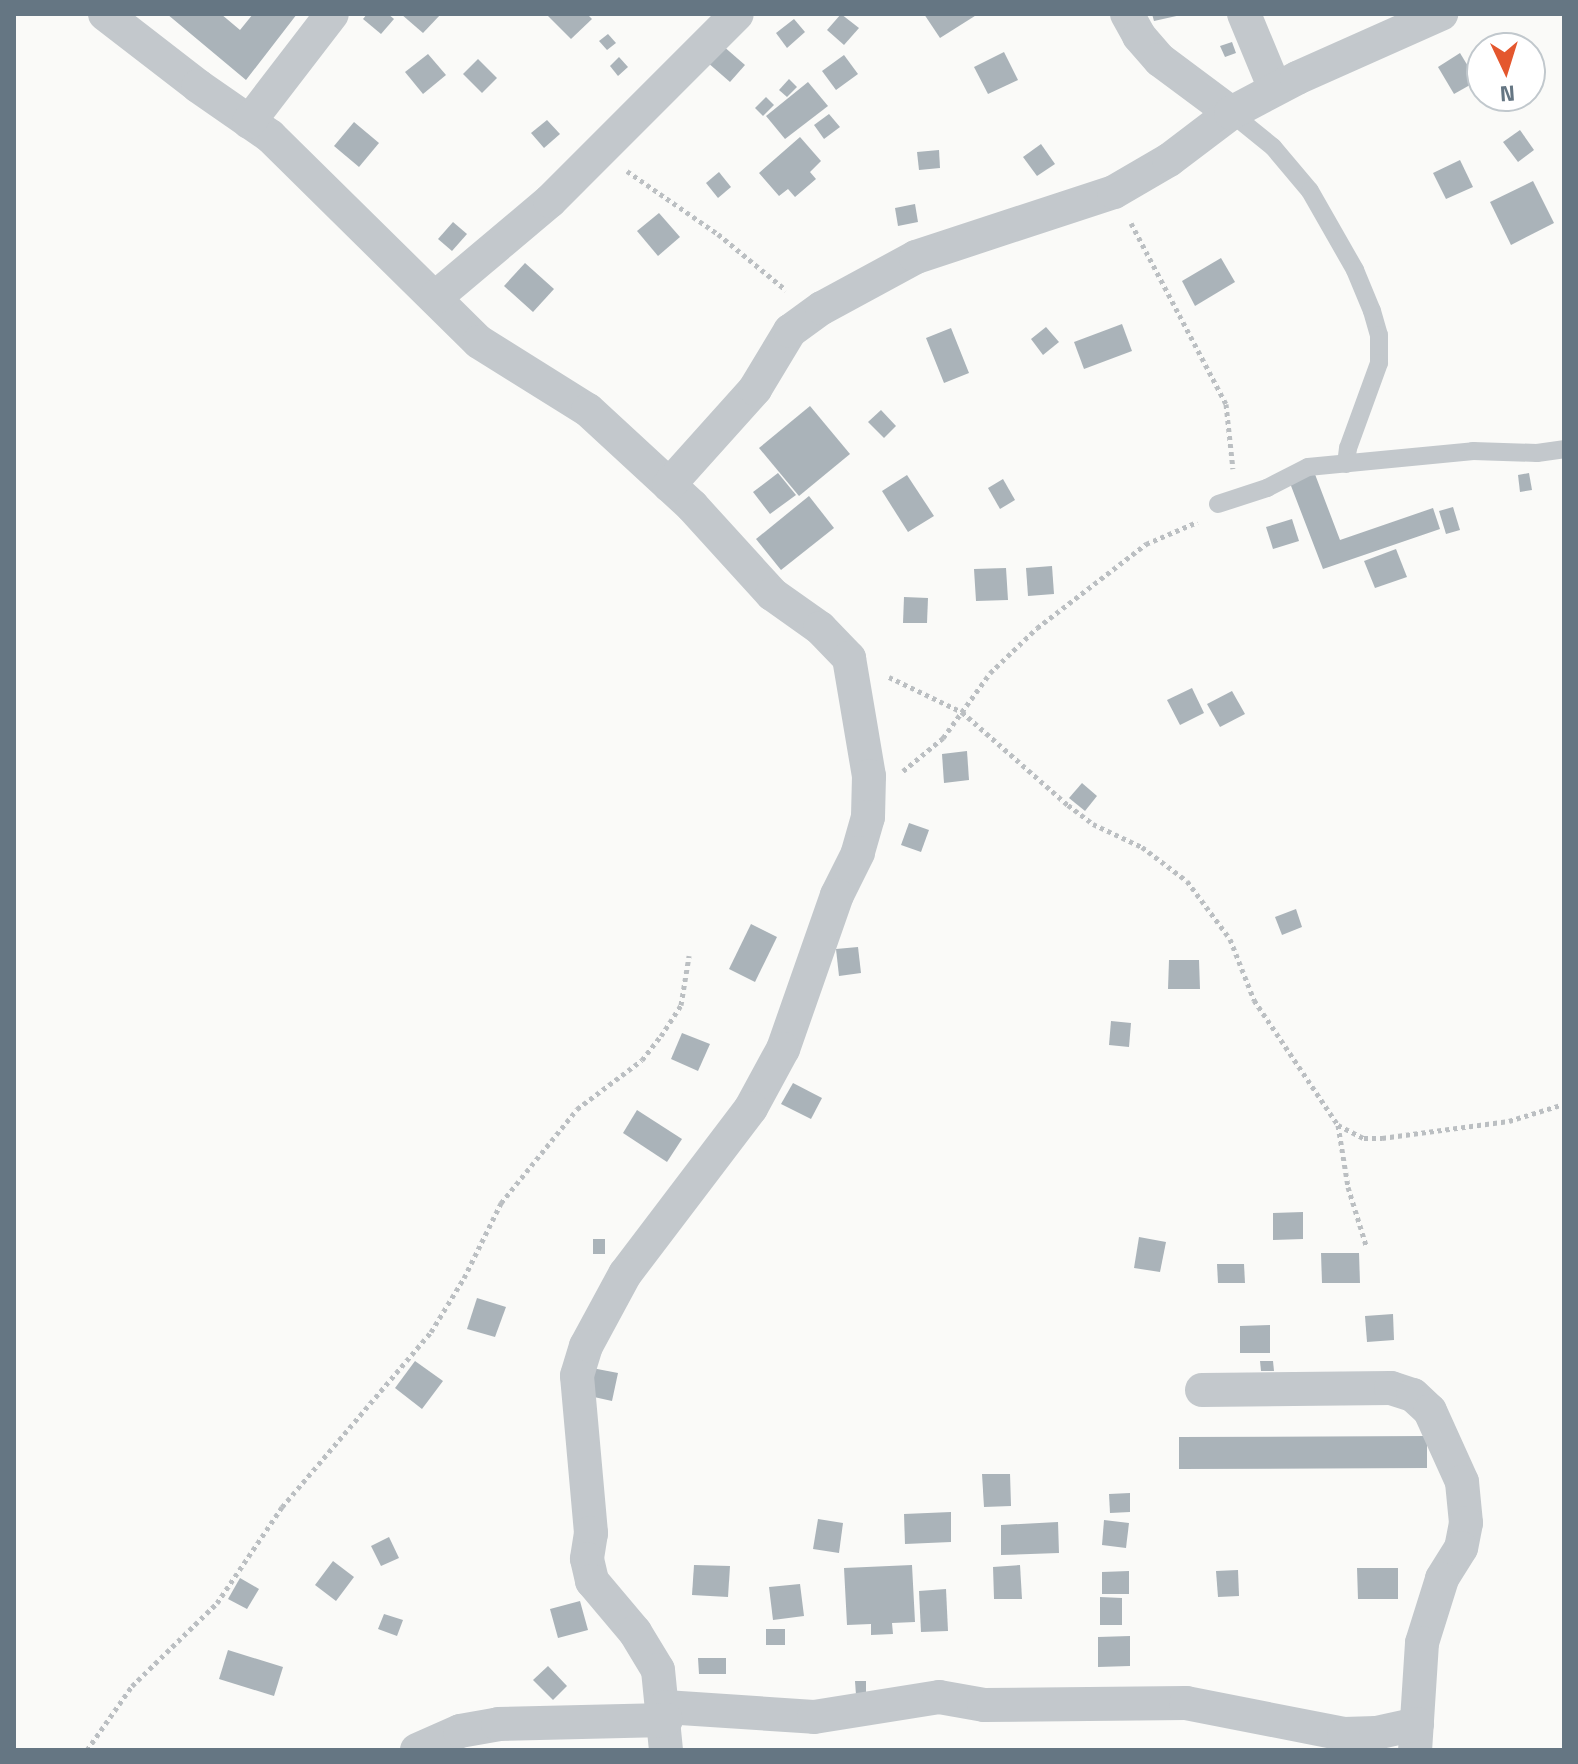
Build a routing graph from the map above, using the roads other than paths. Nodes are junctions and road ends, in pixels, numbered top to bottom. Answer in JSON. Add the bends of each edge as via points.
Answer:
{"nodes":[{"id":1,"x":105,"y":14,"type":"edge"},
{"id":2,"x":332,"y":14,"type":"edge"},
{"id":3,"x":737,"y":14,"type":"edge"},
{"id":4,"x":1127,"y":14,"type":"edge"},
{"id":5,"x":1244,"y":14,"type":"edge"},
{"id":6,"x":1441,"y":14,"type":"edge"},
{"id":7,"x":1275,"y":89,"type":"junction"},
{"id":8,"x":1231,"y":113,"type":"junction"},
{"id":9,"x":249,"y":122,"type":"junction"},
{"id":10,"x":436,"y":297,"type":"junction"},
{"id":11,"x":1564,"y":449,"type":"edge"},
{"id":12,"x":1346,"y":464,"type":"junction"},
{"id":13,"x":669,"y":485,"type":"junction"},
{"id":14,"x":1218,"y":504,"type":"road end"},
{"id":15,"x":1202,"y":1390,"type":"dead end"},
{"id":16,"x":666,"y":1726,"type":"edge"},
{"id":17,"x":1416,"y":1737,"type":"edge"},
{"id":18,"x":417,"y":1750,"type":"edge"}],
"edges":[{"from":1,"to":9,"type":"street"},
{"from":2,"to":9,"type":"street"},
{"from":3,"to":10,"type":"street","via":[[550,201]]},
{"from":4,"to":8,"type":"street","via":[[1160,60]]},
{"from":5,"to":7,"type":"street"},
{"from":6,"to":7,"type":"street"},
{"from":7,"to":8,"type":"street"},
{"from":8,"to":12,"type":"lane","via":[[1273,147],[1310,191],[1372,311],[1379,363]]},
{"from":8,"to":13,"type":"street","via":[[1169,160],[1114,192],[916,257],[814,313],[790,331],[755,389]]},
{"from":9,"to":10,"type":"street","via":[[270,136]]},
{"from":10,"to":13,"type":"street","via":[[479,342],[588,410]]},
{"from":11,"to":12,"type":"lane","via":[[1473,451]]},
{"from":12,"to":14,"type":"lane","via":[[1308,467]]},
{"from":13,"to":16,"type":"street","via":[[772,594],[820,628],[849,658],[869,800],[858,853],[837,895],[783,1049],[751,1108],[625,1274],[586,1346],[577,1376],[592,1581],[635,1632],[658,1670]]},
{"from":15,"to":17,"type":"street","via":[[1391,1388],[1413,1395],[1430,1411],[1462,1482],[1466,1523],[1422,1643]]},
{"from":16,"to":17,"type":"street","via":[[814,1717],[939,1697],[984,1705],[1186,1703],[1344,1734]]},
{"from":16,"to":18,"type":"street","via":[[498,1724],[460,1731]]}]}
